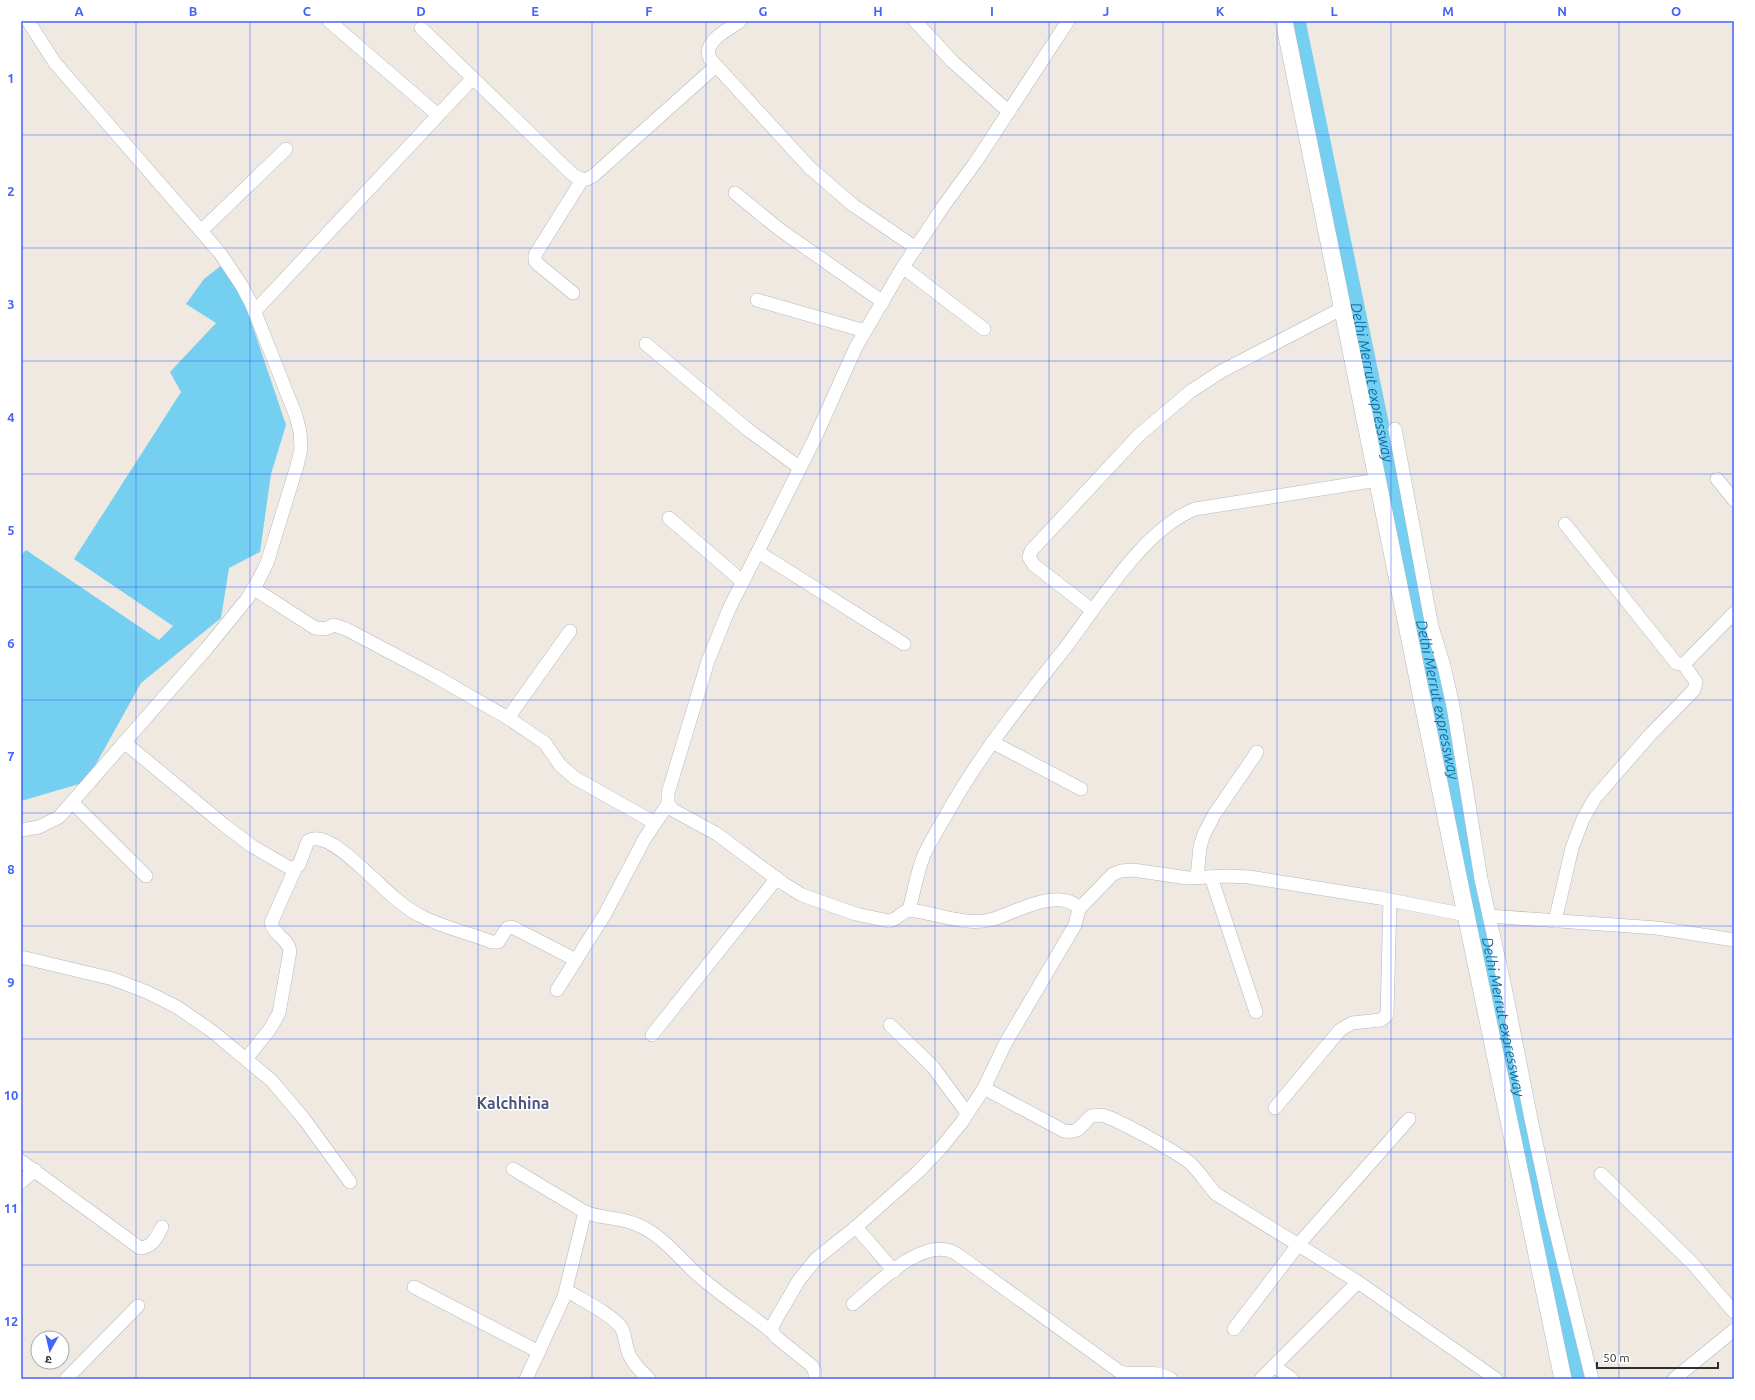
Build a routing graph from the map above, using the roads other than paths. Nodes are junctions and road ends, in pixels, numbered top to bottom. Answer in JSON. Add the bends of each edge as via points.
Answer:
{"nodes":[{"id":1,"x":28,"y":21,"type":"edge"},
{"id":2,"x":329,"y":21,"type":"edge"},
{"id":3,"x":740,"y":21,"type":"edge"},
{"id":4,"x":915,"y":21,"type":"edge"},
{"id":5,"x":1068,"y":21,"type":"edge"},
{"id":6,"x":1284,"y":21,"type":"edge"},
{"id":7,"x":421,"y":28,"type":"dead end"},
{"id":8,"x":716,"y":66,"type":"junction"},
{"id":9,"x":473,"y":78,"type":"junction"},
{"id":10,"x":1009,"y":112,"type":"junction"},
{"id":11,"x":438,"y":115,"type":"junction"},
{"id":12,"x":286,"y":149,"type":"dead end"},
{"id":13,"x":582,"y":180,"type":"junction"},
{"id":14,"x":735,"y":193,"type":"dead end"},
{"id":15,"x":201,"y":231,"type":"junction"},
{"id":16,"x":916,"y":248,"type":"junction"},
{"id":17,"x":903,"y":267,"type":"junction"},
{"id":18,"x":573,"y":293,"type":"dead end"},
{"id":19,"x":757,"y":300,"type":"dead end"},
{"id":20,"x":883,"y":302,"type":"junction"},
{"id":21,"x":1342,"y":308,"type":"junction"},
{"id":22,"x":255,"y":311,"type":"junction"},
{"id":23,"x":984,"y":329,"type":"dead end"},
{"id":24,"x":865,"y":331,"type":"junction"},
{"id":25,"x":646,"y":344,"type":"dead end"},
{"id":26,"x":1396,"y":429,"type":"dead end"},
{"id":27,"x":800,"y":468,"type":"junction"},
{"id":28,"x":1718,"y":479,"type":"dead end"},
{"id":29,"x":1378,"y":480,"type":"junction"},
{"id":30,"x":1734,"y":500,"type":"edge"},
{"id":31,"x":669,"y":518,"type":"dead end"},
{"id":32,"x":1565,"y":524,"type":"dead end"},
{"id":33,"x":758,"y":552,"type":"junction"},
{"id":34,"x":743,"y":582,"type":"junction"},
{"id":35,"x":253,"y":588,"type":"junction"},
{"id":36,"x":1092,"y":610,"type":"junction"},
{"id":37,"x":1734,"y":613,"type":"edge"},
{"id":38,"x":570,"y":632,"type":"dead end"},
{"id":39,"x":904,"y":644,"type":"dead end"},
{"id":40,"x":1684,"y":665,"type":"junction"},
{"id":41,"x":508,"y":718,"type":"junction"},
{"id":42,"x":124,"y":742,"type":"junction"},
{"id":43,"x":992,"y":742,"type":"junction"},
{"id":44,"x":1257,"y":752,"type":"dead end"},
{"id":45,"x":1081,"y":789,"type":"dead end"},
{"id":46,"x":72,"y":802,"type":"junction"},
{"id":47,"x":668,"y":804,"type":"junction"},
{"id":48,"x":655,"y":823,"type":"junction"},
{"id":49,"x":21,"y":830,"type":"edge"},
{"id":50,"x":296,"y":867,"type":"junction"},
{"id":51,"x":146,"y":876,"type":"dead end"},
{"id":52,"x":1211,"y":877,"type":"junction"},
{"id":53,"x":777,"y":878,"type":"junction"},
{"id":54,"x":1197,"y":878,"type":"junction"},
{"id":55,"x":1390,"y":900,"type":"junction"},
{"id":56,"x":909,"y":910,"type":"junction"},
{"id":57,"x":1079,"y":910,"type":"junction"},
{"id":58,"x":1466,"y":915,"type":"junction"},
{"id":59,"x":1489,"y":916,"type":"junction"},
{"id":60,"x":1555,"y":921,"type":"junction"},
{"id":61,"x":1734,"y":940,"type":"edge"},
{"id":62,"x":21,"y":957,"type":"edge"},
{"id":63,"x":576,"y":960,"type":"junction"},
{"id":64,"x":557,"y":990,"type":"dead end"},
{"id":65,"x":1256,"y":1012,"type":"dead end"},
{"id":66,"x":890,"y":1025,"type":"dead end"},
{"id":67,"x":652,"y":1036,"type":"dead end"},
{"id":68,"x":246,"y":1060,"type":"junction"},
{"id":69,"x":984,"y":1088,"type":"junction"},
{"id":70,"x":1275,"y":1108,"type":"dead end"},
{"id":71,"x":967,"y":1113,"type":"junction"},
{"id":72,"x":1409,"y":1119,"type":"dead end"},
{"id":73,"x":21,"y":1161,"type":"edge"},
{"id":74,"x":513,"y":1169,"type":"dead end"},
{"id":75,"x":36,"y":1170,"type":"junction"},
{"id":76,"x":1601,"y":1174,"type":"dead end"},
{"id":77,"x":21,"y":1182,"type":"edge"},
{"id":78,"x":350,"y":1182,"type":"dead end"},
{"id":79,"x":585,"y":1212,"type":"junction"},
{"id":80,"x":162,"y":1227,"type":"dead end"},
{"id":81,"x":856,"y":1227,"type":"junction"},
{"id":82,"x":1298,"y":1245,"type":"junction"},
{"id":83,"x":894,"y":1270,"type":"junction"},
{"id":84,"x":1358,"y":1282,"type":"junction"},
{"id":85,"x":414,"y":1287,"type":"dead end"},
{"id":86,"x":566,"y":1290,"type":"junction"},
{"id":87,"x":853,"y":1304,"type":"dead end"},
{"id":88,"x":138,"y":1306,"type":"dead end"},
{"id":89,"x":1734,"y":1312,"type":"edge"},
{"id":90,"x":1234,"y":1329,"type":"dead end"},
{"id":91,"x":1734,"y":1330,"type":"edge"},
{"id":92,"x":772,"y":1332,"type":"junction"},
{"id":93,"x":539,"y":1352,"type":"junction"},
{"id":94,"x":1274,"y":1366,"type":"junction"},
{"id":95,"x":818,"y":1377,"type":"edge"},
{"id":96,"x":66,"y":1379,"type":"edge"},
{"id":97,"x":526,"y":1379,"type":"edge"},
{"id":98,"x":649,"y":1379,"type":"edge"},
{"id":99,"x":1171,"y":1379,"type":"edge"},
{"id":100,"x":1261,"y":1379,"type":"edge"},
{"id":101,"x":1292,"y":1379,"type":"edge"},
{"id":102,"x":1496,"y":1379,"type":"edge"},
{"id":103,"x":1563,"y":1379,"type":"edge"},
{"id":104,"x":1592,"y":1379,"type":"edge"},
{"id":105,"x":1674,"y":1379,"type":"edge"}],
"edges":[{"from":1,"to":15,"type":"street","via":[[55,63]]},
{"from":2,"to":11,"type":"street"},
{"from":3,"to":8,"type":"street","via":[[708,46],[707,53]]},
{"from":4,"to":10,"type":"street","via":[[953,62]]},
{"from":5,"to":10,"type":"street"},
{"from":6,"to":21,"type":"street"},
{"from":7,"to":9,"type":"street"},
{"from":8,"to":13,"type":"street","via":[[593,176]]},
{"from":8,"to":16,"type":"street","via":[[775,132],[825,182],[853,205]]},
{"from":9,"to":11,"type":"street"},
{"from":9,"to":13,"type":"street","via":[[572,174]]},
{"from":10,"to":16,"type":"street"},
{"from":11,"to":22,"type":"street"},
{"from":12,"to":15,"type":"street"},
{"from":13,"to":18,"type":"street","via":[[535,255],[535,261],[539,265]]},
{"from":14,"to":20,"type":"street","via":[[778,229]]},
{"from":15,"to":22,"type":"street","via":[[220,253]]},
{"from":16,"to":17,"type":"street"},
{"from":17,"to":20,"type":"street"},
{"from":17,"to":23,"type":"street"},
{"from":19,"to":24,"type":"street"},
{"from":20,"to":24,"type":"street"},
{"from":21,"to":29,"type":"street"},
{"from":21,"to":36,"type":"street","via":[[1222,371],[1191,391],[1139,435],[1032,551],[1029,557],[1034,565]]},
{"from":22,"to":35,"type":"street","via":[[296,416],[301,449],[267,562]]},
{"from":24,"to":27,"type":"street"},
{"from":25,"to":27,"type":"street","via":[[747,429]]},
{"from":26,"to":59,"type":"street","via":[[1432,627],[1453,706]]},
{"from":27,"to":33,"type":"street"},
{"from":28,"to":30,"type":"street"},
{"from":29,"to":36,"type":"street","via":[[1210,506],[1180,515],[1141,549]]},
{"from":29,"to":58,"type":"street"},
{"from":31,"to":34,"type":"street"},
{"from":32,"to":40,"type":"street","via":[[1676,663]]},
{"from":33,"to":34,"type":"street"},
{"from":33,"to":39,"type":"street"},
{"from":34,"to":47,"type":"street","via":[[708,661],[668,793]]},
{"from":35,"to":41,"type":"street","via":[[315,628],[325,629],[334,625],[346,629],[436,676]]},
{"from":35,"to":42,"type":"street","via":[[247,599],[206,648]]},
{"from":36,"to":43,"type":"street"},
{"from":37,"to":40,"type":"street"},
{"from":38,"to":41,"type":"street"},
{"from":40,"to":60,"type":"street","via":[[1696,682],[1694,690],[1604,785],[1583,819],[1572,848]]},
{"from":41,"to":48,"type":"street","via":[[545,743],[560,764],[575,778]]},
{"from":42,"to":46,"type":"street"},
{"from":42,"to":50,"type":"street","via":[[252,846],[288,867]]},
{"from":43,"to":45,"type":"street"},
{"from":43,"to":56,"type":"street","via":[[970,774],[924,855]]},
{"from":44,"to":54,"type":"street","via":[[1204,834]]},
{"from":46,"to":49,"type":"street","via":[[51,822]]},
{"from":46,"to":51,"type":"street"},
{"from":47,"to":48,"type":"street"},
{"from":47,"to":53,"type":"street","via":[[717,834]]},
{"from":48,"to":63,"type":"street","via":[[605,914]]},
{"from":50,"to":63,"type":"street","via":[[301,862],[308,841],[321,839],[345,853],[391,894],[423,917],[492,942],[498,942],[507,928],[512,927]]},
{"from":50,"to":68,"type":"street","via":[[271,923],[274,932],[286,941],[290,951],[279,1013]]},
{"from":52,"to":54,"type":"street"},
{"from":52,"to":55,"type":"street","via":[[1249,877]]},
{"from":52,"to":65,"type":"street"},
{"from":53,"to":56,"type":"street","via":[[802,895],[883,921],[893,921]]},
{"from":53,"to":67,"type":"street"},
{"from":54,"to":57,"type":"street","via":[[1133,870],[1121,871],[1105,881]]},
{"from":55,"to":58,"type":"street"},
{"from":55,"to":70,"type":"street","via":[[1388,1015],[1381,1020],[1346,1025]]},
{"from":56,"to":57,"type":"street","via":[[966,921],[993,919],[1040,902],[1054,900],[1075,904]]},
{"from":57,"to":69,"type":"street","via":[[1075,925],[1005,1044]]},
{"from":58,"to":103,"type":"street"},
{"from":59,"to":60,"type":"street"},
{"from":59,"to":104,"type":"street","via":[[1551,1212]]},
{"from":60,"to":61,"type":"street","via":[[1657,928]]},
{"from":62,"to":68,"type":"street","via":[[113,979],[147,992],[177,1007],[213,1032]]},
{"from":63,"to":64,"type":"street"},
{"from":66,"to":71,"type":"street","via":[[933,1067]]},
{"from":68,"to":78,"type":"street","via":[[288,1098]]},
{"from":69,"to":71,"type":"street"},
{"from":69,"to":82,"type":"street","via":[[1072,1133],[1091,1116],[1101,1115],[1113,1120],[1180,1155],[1198,1171],[1216,1194]]},
{"from":71,"to":81,"type":"street","via":[[940,1149],[919,1171]]},
{"from":72,"to":82,"type":"street"},
{"from":73,"to":75,"type":"street"},
{"from":74,"to":79,"type":"street"},
{"from":75,"to":77,"type":"street"},
{"from":75,"to":80,"type":"street","via":[[140,1248],[148,1247]]},
{"from":76,"to":89,"type":"street","via":[[1692,1263]]},
{"from":79,"to":86,"type":"street"},
{"from":79,"to":92,"type":"street","via":[[593,1216],[626,1221],[649,1230],[701,1277]]},
{"from":81,"to":83,"type":"street"},
{"from":81,"to":92,"type":"street","via":[[808,1268],[771,1327]]},
{"from":82,"to":84,"type":"street"},
{"from":82,"to":90,"type":"street"},
{"from":83,"to":87,"type":"street"},
{"from":83,"to":99,"type":"street","via":[[924,1253],[937,1250],[953,1252],[1120,1372],[1151,1372]]},
{"from":84,"to":94,"type":"street"},
{"from":84,"to":102,"type":"street"},
{"from":85,"to":93,"type":"street"},
{"from":86,"to":93,"type":"street"},
{"from":86,"to":98,"type":"street","via":[[611,1318],[619,1326],[632,1361]]},
{"from":88,"to":96,"type":"street"},
{"from":91,"to":105,"type":"street"},
{"from":92,"to":95,"type":"street","via":[[812,1366]]},
{"from":93,"to":97,"type":"street"},
{"from":94,"to":100,"type":"street"},
{"from":94,"to":101,"type":"street"}]}
